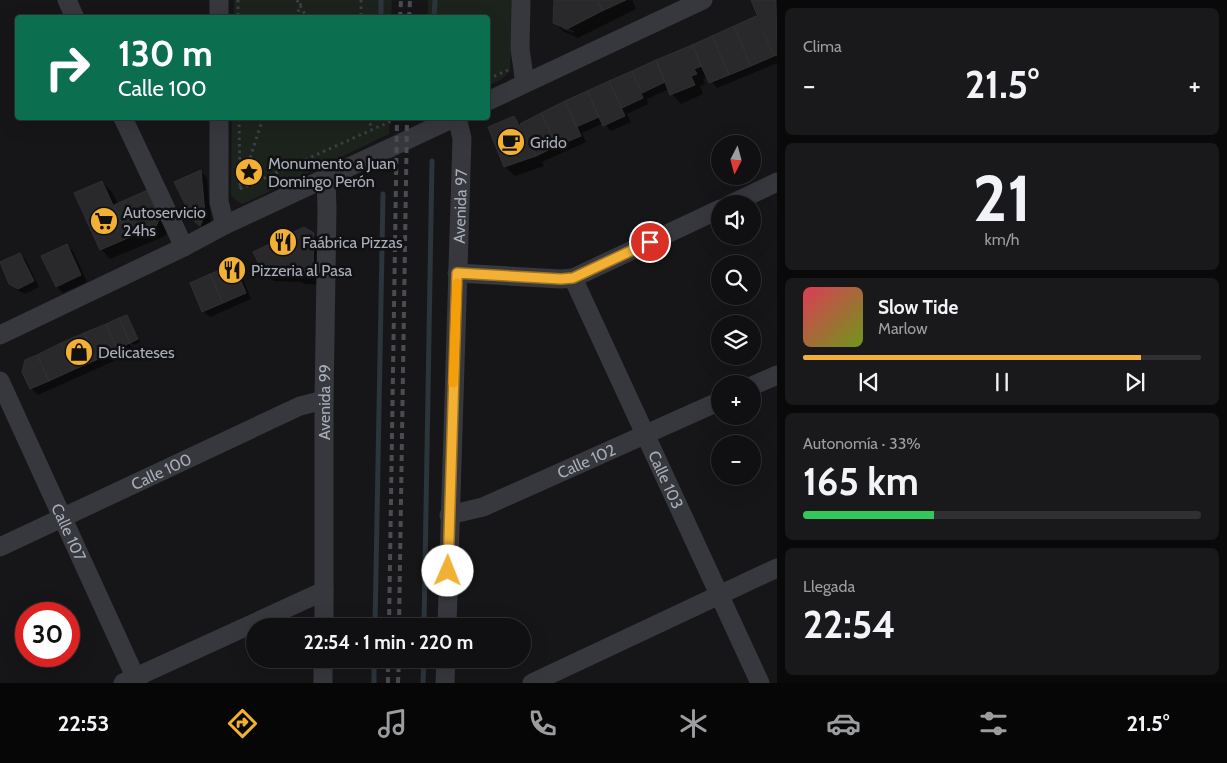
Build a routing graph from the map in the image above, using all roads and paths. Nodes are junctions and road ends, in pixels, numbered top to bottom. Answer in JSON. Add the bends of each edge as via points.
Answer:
{"nodes":[{"id":1,"x":67,"y":0,"type":"edge"},
{"id":2,"x":219,"y":0,"type":"edge"},
{"id":3,"x":238,"y":0,"type":"edge"},
{"id":4,"x":297,"y":0,"type":"edge"},
{"id":5,"x":302,"y":0,"type":"edge"},
{"id":6,"x":361,"y":0,"type":"edge"},
{"id":7,"x":520,"y":0,"type":"edge"},
{"id":8,"x":703,"y":0,"type":"edge"},
{"id":9,"x":300,"y":5,"type":"junction"},
{"id":10,"x":74,"y":15,"type":"edge"},
{"id":11,"x":219,"y":15,"type":"edge"},
{"id":12,"x":238,"y":15,"type":"edge"},
{"id":13,"x":297,"y":15,"type":"edge"},
{"id":14,"x":305,"y":15,"type":"edge"},
{"id":15,"x":361,"y":15,"type":"edge"},
{"id":16,"x":524,"y":83,"type":"junction"},
{"id":17,"x":490,"y":100,"type":"edge"},
{"id":18,"x":124,"y":120,"type":"edge"},
{"id":19,"x":219,"y":120,"type":"edge"},
{"id":20,"x":239,"y":120,"type":"edge"},
{"id":21,"x":263,"y":120,"type":"edge"},
{"id":22,"x":367,"y":120,"type":"edge"},
{"id":23,"x":393,"y":120,"type":"edge"},
{"id":24,"x":451,"y":120,"type":"edge"},
{"id":25,"x":456,"y":120,"type":"edge"},
{"id":26,"x":373,"y":128,"type":"junction"},
{"id":27,"x":326,"y":179,"type":"junction"},
{"id":28,"x":777,"y":182,"type":"edge"},
{"id":29,"x":240,"y":189,"type":"junction"},
{"id":30,"x":750,"y":195,"type":"edge"},
{"id":31,"x":711,"y":213,"type":"edge"},
{"id":32,"x":225,"y":225,"type":"junction"},
{"id":33,"x":184,"y":247,"type":"junction"},
{"id":34,"x":457,"y":273,"type":"junction"},
{"id":35,"x":573,"y":278,"type":"junction"},
{"id":36,"x":1,"y":331,"type":"edge"},
{"id":37,"x":777,"y":375,"type":"edge"},
{"id":38,"x":0,"y":381,"type":"edge"},
{"id":39,"x":761,"y":382,"type":"edge"},
{"id":40,"x":324,"y":400,"type":"junction"},
{"id":41,"x":711,"y":405,"type":"edge"},
{"id":42,"x":646,"y":435,"type":"junction"},
{"id":43,"x":449,"y":515,"type":"junction"},
{"id":44,"x":64,"y":518,"type":"junction"},
{"id":45,"x":0,"y":547,"type":"edge"},
{"id":46,"x":777,"y":568,"type":"edge"},
{"id":47,"x":324,"y":591,"type":"junction"},
{"id":48,"x":719,"y":595,"type":"junction"},
{"id":49,"x":324,"y":618,"type":"edge"},
{"id":50,"x":447,"y":618,"type":"edge"},
{"id":51,"x":323,"y":668,"type":"edge"},
{"id":52,"x":446,"y":668,"type":"edge"},
{"id":53,"x":132,"y":681,"type":"edge"},
{"id":54,"x":323,"y":683,"type":"edge"},
{"id":55,"x":445,"y":683,"type":"edge"},
{"id":56,"x":532,"y":683,"type":"edge"},
{"id":57,"x":760,"y":683,"type":"edge"}],
"edges":[{"from":1,"to":10,"type":"street"},
{"from":2,"to":11,"type":"street"},
{"from":3,"to":12,"type":"path"},
{"from":4,"to":9,"type":"path"},
{"from":5,"to":9,"type":"path"},
{"from":6,"to":15,"type":"path"},
{"from":7,"to":16,"type":"street"},
{"from":8,"to":16,"type":"street"},
{"from":9,"to":13,"type":"path"},
{"from":9,"to":14,"type":"path"},
{"from":16,"to":17,"type":"street"},
{"from":18,"to":33,"type":"street"},
{"from":19,"to":32,"type":"street","via":[[219,202]]},
{"from":20,"to":29,"type":"path"},
{"from":21,"to":29,"type":"path"},
{"from":22,"to":26,"type":"path"},
{"from":23,"to":26,"type":"path"},
{"from":24,"to":27,"type":"street"},
{"from":25,"to":34,"type":"street","name":"Avenida 97","via":[[462,138]]},
{"from":26,"to":29,"type":"path"},
{"from":27,"to":32,"type":"street"},
{"from":27,"to":40,"type":"street","name":"Avenida 99"},
{"from":28,"to":30,"type":"street"},
{"from":31,"to":35,"type":"street"},
{"from":32,"to":33,"type":"street"},
{"from":33,"to":36,"type":"street"},
{"from":34,"to":35,"type":"street"},
{"from":34,"to":43,"type":"street","name":"Avenida 97"},
{"from":35,"to":42,"type":"street","name":"Calle 103"},
{"from":37,"to":39,"type":"street"},
{"from":38,"to":44,"type":"street","name":"Calle 107"},
{"from":40,"to":44,"type":"street","name":"Calle 100","via":[[300,406]]},
{"from":40,"to":47,"type":"street","name":"Avenida 99"},
{"from":41,"to":42,"type":"street","name":"Calle 102"},
{"from":42,"to":43,"type":"street","name":"Calle 102","via":[[483,507]]},
{"from":42,"to":48,"type":"street","name":"Calle 103"},
{"from":43,"to":50,"type":"street","name":"Avenida 97"},
{"from":44,"to":45,"type":"street","name":"Calle 100"},
{"from":44,"to":53,"type":"street","name":"Calle 107"},
{"from":46,"to":48,"type":"street"},
{"from":47,"to":49,"type":"street","name":"Avenida 99"},
{"from":47,"to":53,"type":"street"},
{"from":48,"to":56,"type":"street"},
{"from":48,"to":57,"type":"street","name":"Calle 103"},
{"from":51,"to":54,"type":"street"},
{"from":52,"to":55,"type":"street"}]}
